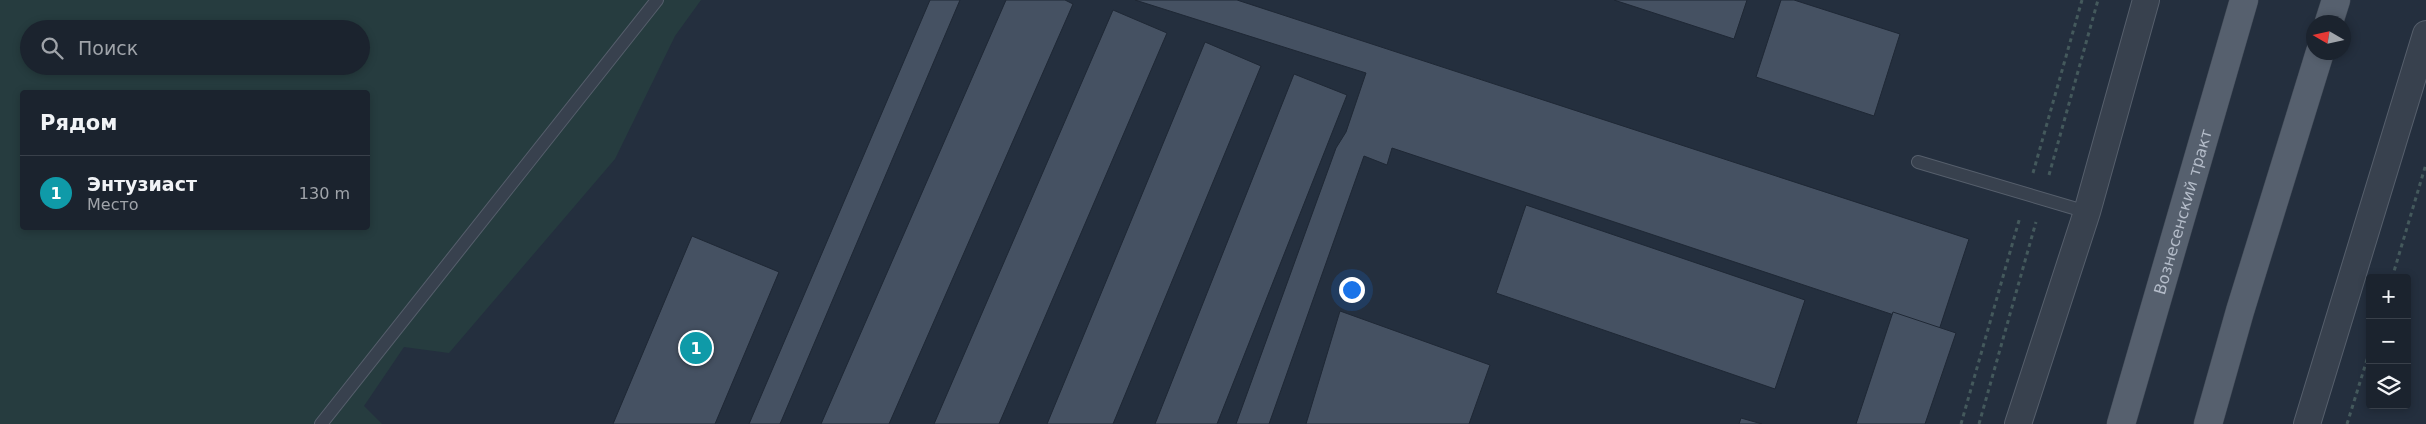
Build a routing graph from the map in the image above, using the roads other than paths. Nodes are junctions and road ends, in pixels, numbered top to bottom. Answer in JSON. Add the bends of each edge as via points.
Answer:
{"nodes":[{"id":1,"x":657,"y":0,"type":"edge"},
{"id":2,"x":2146,"y":0,"type":"edge"},
{"id":3,"x":2244,"y":0,"type":"edge"},
{"id":4,"x":2336,"y":0,"type":"edge"},
{"id":5,"x":2331,"y":15,"type":"edge"},
{"id":6,"x":2426,"y":34,"type":"edge"},
{"id":7,"x":2318,"y":60,"type":"edge"},
{"id":8,"x":1918,"y":162,"type":"dead end"},
{"id":9,"x":2086,"y":212,"type":"junction"},
{"id":10,"x":321,"y":424,"type":"edge"},
{"id":11,"x":2018,"y":424,"type":"edge"},
{"id":12,"x":2121,"y":424,"type":"edge"},
{"id":13,"x":2208,"y":424,"type":"edge"},
{"id":14,"x":2307,"y":424,"type":"edge"}],
"edges":[{"from":1,"to":10,"type":"lane"},
{"from":2,"to":9,"type":"street"},
{"from":3,"to":12,"type":"main road","name":"Вознесенский тракт"},
{"from":4,"to":5,"type":"main road"},
{"from":6,"to":14,"type":"street"},
{"from":7,"to":13,"type":"main road"},
{"from":8,"to":9,"type":"lane"},
{"from":9,"to":11,"type":"street"}]}
